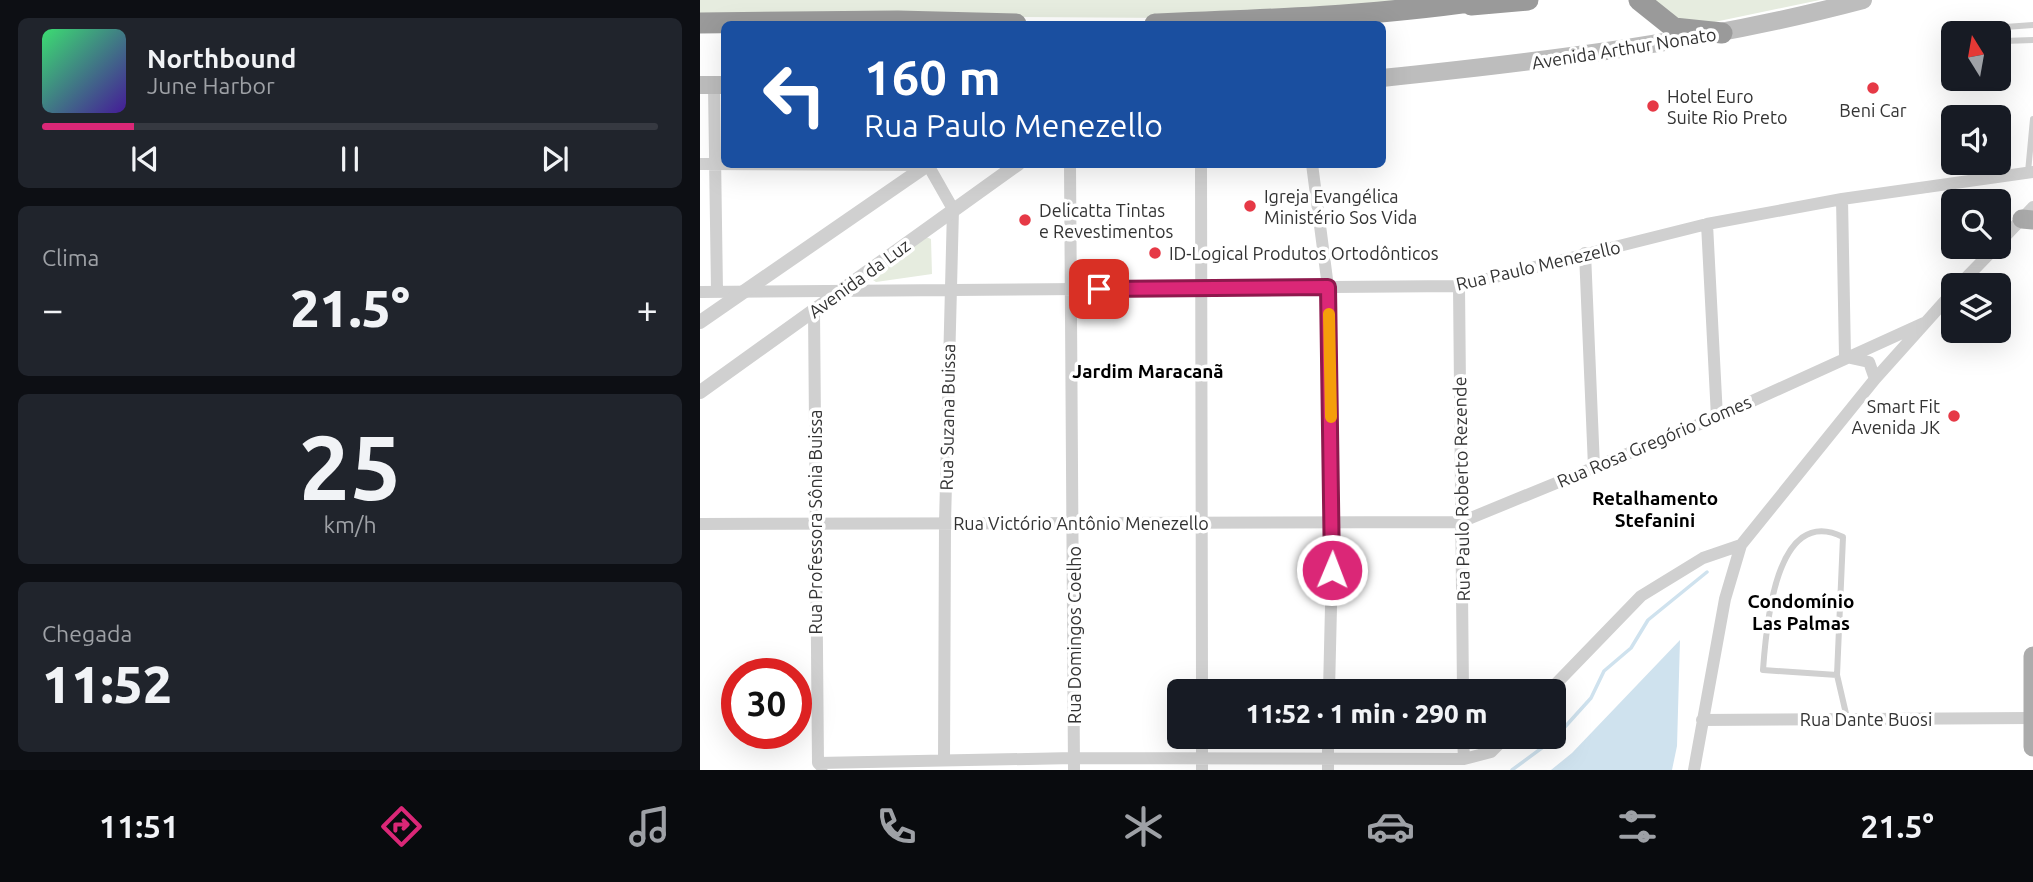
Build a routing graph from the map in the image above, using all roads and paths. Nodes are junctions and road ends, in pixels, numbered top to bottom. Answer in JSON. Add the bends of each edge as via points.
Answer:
{"nodes":[{"id":1,"x":1483,"y":0,"type":"edge"},
{"id":2,"x":1528,"y":0,"type":"edge"},
{"id":3,"x":1639,"y":0,"type":"edge"},
{"id":4,"x":1863,"y":0,"type":"edge"},
{"id":5,"x":1431,"y":8,"type":"junction"},
{"id":6,"x":1207,"y":21,"type":"edge"},
{"id":7,"x":700,"y":23,"type":"edge"},
{"id":8,"x":721,"y":23,"type":"edge"},
{"id":9,"x":2033,"y":24,"type":"edge"},
{"id":10,"x":1722,"y":33,"type":"junction"},
{"id":11,"x":2033,"y":40,"type":"edge"},
{"id":12,"x":1386,"y":78,"type":"edge"},
{"id":13,"x":713,"y":85,"type":"edge"},
{"id":14,"x":2033,"y":120,"type":"edge"},
{"id":15,"x":2032,"y":144,"type":"edge"},
{"id":16,"x":700,"y":164,"type":"edge"},
{"id":17,"x":716,"y":164,"type":"junction"},
{"id":18,"x":721,"y":164,"type":"edge"},
{"id":19,"x":924,"y":168,"type":"edge"},
{"id":20,"x":930,"y":168,"type":"edge"},
{"id":21,"x":1012,"y":168,"type":"edge"},
{"id":22,"x":1070,"y":168,"type":"edge"},
{"id":23,"x":1201,"y":168,"type":"edge"},
{"id":24,"x":1313,"y":168,"type":"edge"},
{"id":25,"x":2031,"y":172,"type":"edge"},
{"id":26,"x":1842,"y":199,"type":"junction"},
{"id":27,"x":953,"y":209,"type":"junction"},
{"id":28,"x":2029,"y":215,"type":"edge"},
{"id":29,"x":1707,"y":224,"type":"junction"},
{"id":30,"x":2011,"y":232,"type":"edge"},
{"id":31,"x":1585,"y":253,"type":"junction"},
{"id":32,"x":1984,"y":259,"type":"edge"},
{"id":33,"x":1970,"y":273,"type":"edge"},
{"id":34,"x":1459,"y":286,"type":"junction"},
{"id":35,"x":1328,"y":287,"type":"junction"},
{"id":36,"x":1203,"y":288,"type":"junction"},
{"id":37,"x":1073,"y":289,"type":"junction"},
{"id":38,"x":950,"y":290,"type":"junction"},
{"id":39,"x":839,"y":291,"type":"junction"},
{"id":40,"x":700,"y":292,"type":"edge"},
{"id":41,"x":717,"y":292,"type":"junction"},
{"id":42,"x":743,"y":292,"type":"junction"},
{"id":43,"x":1941,"y":305,"type":"edge"},
{"id":44,"x":814,"y":311,"type":"junction"},
{"id":45,"x":700,"y":323,"type":"edge"},
{"id":46,"x":1924,"y":323,"type":"junction"},
{"id":47,"x":1845,"y":357,"type":"junction"},
{"id":48,"x":1875,"y":379,"type":"junction"},
{"id":49,"x":700,"y":392,"type":"edge"},
{"id":50,"x":1717,"y":417,"type":"junction"},
{"id":51,"x":1594,"y":467,"type":"junction"},
{"id":52,"x":1202,"y":522,"type":"junction"},
{"id":53,"x":1333,"y":522,"type":"junction"},
{"id":54,"x":1461,"y":522,"type":"junction"},
{"id":55,"x":945,"y":523,"type":"junction"},
{"id":56,"x":1073,"y":523,"type":"junction"},
{"id":57,"x":700,"y":524,"type":"edge"},
{"id":58,"x":814,"y":524,"type":"junction"},
{"id":59,"x":1741,"y":545,"type":"junction"},
{"id":60,"x":2033,"y":656,"type":"edge"},
{"id":61,"x":1837,"y":675,"type":"junction"},
{"id":62,"x":1202,"y":679,"type":"edge"},
{"id":63,"x":1329,"y":679,"type":"edge"},
{"id":64,"x":1463,"y":679,"type":"edge"},
{"id":65,"x":1561,"y":679,"type":"edge"},
{"id":66,"x":2031,"y":718,"type":"junction"},
{"id":67,"x":1847,"y":719,"type":"junction"},
{"id":68,"x":1702,"y":720,"type":"junction"},
{"id":69,"x":2033,"y":747,"type":"edge"},
{"id":70,"x":1464,"y":749,"type":"edge"},
{"id":71,"x":1494,"y":749,"type":"edge"},
{"id":72,"x":1464,"y":759,"type":"junction"},
{"id":73,"x":944,"y":760,"type":"junction"},
{"id":74,"x":1074,"y":764,"type":"edge"},
{"id":75,"x":1202,"y":764,"type":"edge"},
{"id":76,"x":1328,"y":764,"type":"edge"},
{"id":77,"x":823,"y":767,"type":"edge"},
{"id":78,"x":1694,"y":770,"type":"edge"}],
"edges":[{"from":1,"to":5,"type":"highway"},
{"from":2,"to":5,"type":"highway"},
{"from":3,"to":10,"type":"highway","via":[[1674,29]]},
{"from":4,"to":10,"type":"main road","name":"Avenida Arthur Nonato"},
{"from":5,"to":6,"type":"highway"},
{"from":7,"to":8,"type":"highway"},
{"from":9,"to":11,"type":"lane","via":[[2004,27],[2003,33],[2004,41]]},
{"from":10,"to":12,"type":"main road","name":"Avenida Arthur Nonato","via":[[1562,60]]},
{"from":13,"to":17,"type":"street"},
{"from":14,"to":15,"type":"lane"},
{"from":15,"to":25,"type":"lane"},
{"from":16,"to":17,"type":"street"},
{"from":17,"to":18,"type":"street"},
{"from":17,"to":41,"type":"street"},
{"from":19,"to":42,"type":"street"},
{"from":20,"to":27,"type":"street"},
{"from":21,"to":27,"type":"street","name":"Avenida da Luz"},
{"from":22,"to":37,"type":"street","name":"Rua Domingos Coelho"},
{"from":23,"to":36,"type":"street"},
{"from":24,"to":35,"type":"street"},
{"from":25,"to":26,"type":"street","name":"Rua Paulo Menezello"},
{"from":26,"to":29,"type":"street","name":"Rua Paulo Menezello"},
{"from":26,"to":47,"type":"street"},
{"from":27,"to":38,"type":"street","name":"Rua Suzana Buissa"},
{"from":27,"to":39,"type":"street","name":"Avenida da Luz"},
{"from":28,"to":30,"type":"street"},
{"from":29,"to":31,"type":"street","name":"Rua Paulo Menezello"},
{"from":29,"to":50,"type":"street"},
{"from":31,"to":34,"type":"street","name":"Rua Paulo Menezello"},
{"from":31,"to":51,"type":"street"},
{"from":32,"to":33,"type":"street"},
{"from":34,"to":35,"type":"street","name":"Rua Paulo Menezello"},
{"from":34,"to":54,"type":"street","name":"Rua Paulo Roberto Rezende"},
{"from":35,"to":36,"type":"street","name":"Rua Paulo Menezello"},
{"from":35,"to":53,"type":"street"},
{"from":36,"to":37,"type":"street","name":"Rua Paulo Menezello"},
{"from":36,"to":52,"type":"street"},
{"from":37,"to":38,"type":"street","name":"Rua Paulo Menezello"},
{"from":37,"to":56,"type":"street","name":"Rua Domingos Coelho"},
{"from":38,"to":39,"type":"street","name":"Rua Paulo Menezello"},
{"from":38,"to":55,"type":"street","name":"Rua Suzana Buissa"},
{"from":39,"to":42,"type":"street","name":"Rua Paulo Menezello"},
{"from":39,"to":44,"type":"street","name":"Avenida da Luz"},
{"from":40,"to":41,"type":"street","name":"Rua Paulo Menezello"},
{"from":41,"to":42,"type":"street","name":"Rua Paulo Menezello"},
{"from":42,"to":45,"type":"street"},
{"from":43,"to":46,"type":"street"},
{"from":44,"to":49,"type":"street","name":"Avenida da Luz"},
{"from":44,"to":58,"type":"street","name":"Rua Professora Sônia Buissa"},
{"from":46,"to":47,"type":"street","name":"Rua Rosa Gregório Gomes"},
{"from":46,"to":48,"type":"street"},
{"from":47,"to":48,"type":"street","via":[[1869,362]]},
{"from":47,"to":50,"type":"street","name":"Rua Rosa Gregório Gomes"},
{"from":48,"to":59,"type":"street"},
{"from":50,"to":51,"type":"street","name":"Rua Rosa Gregório Gomes"},
{"from":51,"to":54,"type":"street","name":"Rua Rosa Gregório Gomes"},
{"from":52,"to":53,"type":"street","name":"Rua Victório Antônio Menezello"},
{"from":52,"to":56,"type":"street","name":"Rua Victório Antônio Menezello"},
{"from":52,"to":62,"type":"street"},
{"from":53,"to":54,"type":"street","name":"Rua Victório Antônio Menezello"},
{"from":53,"to":63,"type":"street"},
{"from":54,"to":64,"type":"street","name":"Rua Paulo Roberto Rezende"},
{"from":55,"to":56,"type":"street","name":"Rua Victório Antônio Menezello"},
{"from":55,"to":58,"type":"street","name":"Rua Victório Antônio Menezello"},
{"from":55,"to":73,"type":"street","name":"Rua Suzana Buissa"},
{"from":56,"to":74,"type":"street","name":"Rua Domingos Coelho"},
{"from":57,"to":58,"type":"street","name":"Rua Victório Antônio Menezello"},
{"from":58,"to":77,"type":"street","name":"Rua Professora Sônia Buissa"},
{"from":59,"to":65,"type":"street","via":[[1703,558],[1641,596]]},
{"from":59,"to":68,"type":"street","via":[[1725,599]]},
{"from":60,"to":66,"type":"main road"},
{"from":61,"to":61,"type":"lane","via":[[1843,537],[1826,529],[1808,532],[1795,544],[1773,587],[1763,670]]},
{"from":61,"to":67,"type":"lane"},
{"from":66,"to":67,"type":"street","name":"Rua Dante Buosi"},
{"from":66,"to":69,"type":"main road"},
{"from":67,"to":68,"type":"street","name":"Rua Dante Buosi"},
{"from":68,"to":78,"type":"street"},
{"from":70,"to":72,"type":"street"},
{"from":71,"to":72,"type":"street"},
{"from":72,"to":76,"type":"street"},
{"from":73,"to":74,"type":"street"},
{"from":73,"to":77,"type":"street"},
{"from":74,"to":75,"type":"street"},
{"from":75,"to":76,"type":"street"}]}
